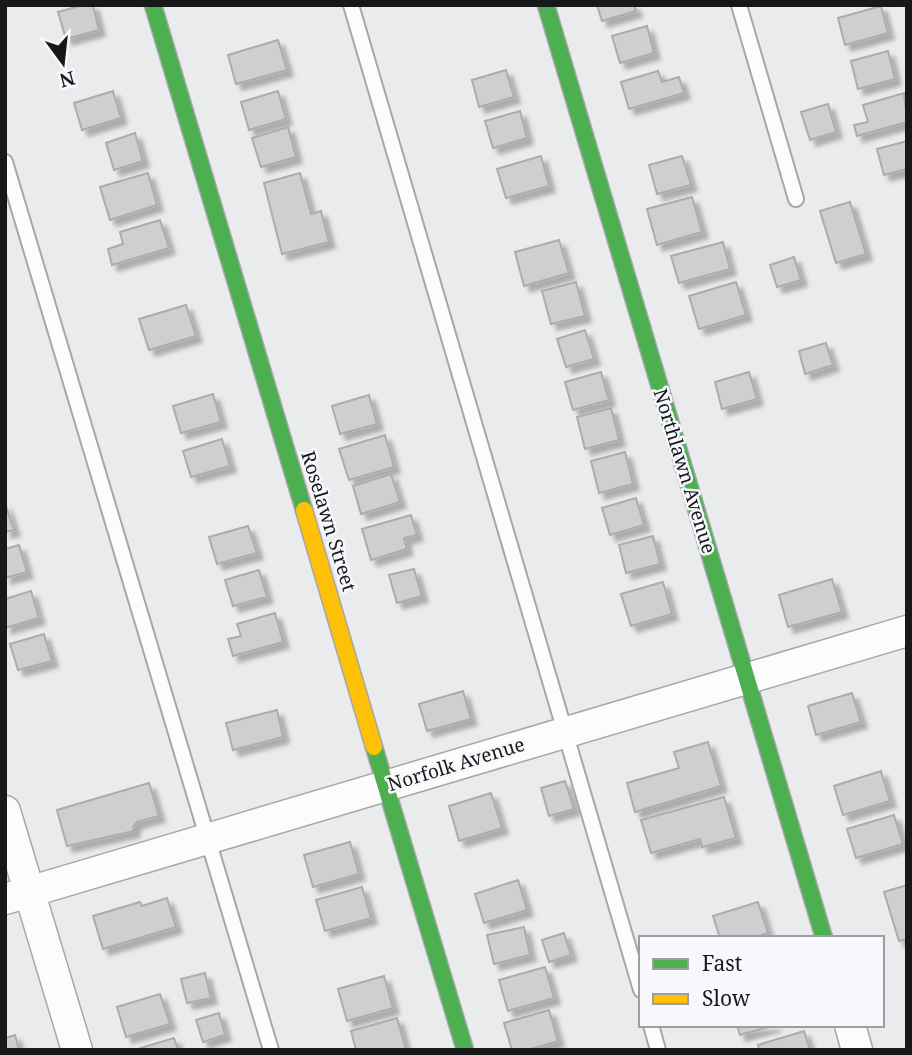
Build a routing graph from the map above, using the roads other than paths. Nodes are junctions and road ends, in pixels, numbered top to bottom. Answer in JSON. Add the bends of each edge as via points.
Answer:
{"nodes":[{"id":1,"x":153,"y":5,"type":"edge"},
{"id":2,"x":351,"y":5,"type":"edge"},
{"id":3,"x":546,"y":5,"type":"edge"},
{"id":4,"x":739,"y":5,"type":"edge"},
{"id":5,"x":5,"y":162,"type":"edge"},
{"id":6,"x":796,"y":199,"type":"dead end"},
{"id":7,"x":907,"y":631,"type":"edge"},
{"id":8,"x":746,"y":676,"type":"junction"},
{"id":9,"x":565,"y":731,"type":"junction"},
{"id":10,"x":386,"y":785,"type":"junction"},
{"id":11,"x":5,"y":811,"type":"edge"},
{"id":12,"x":206,"y":839,"type":"junction"},
{"id":13,"x":17,"y":895,"type":"edge"},
{"id":14,"x":823,"y":936,"type":"edge"},
{"id":15,"x":639,"y":983,"type":"edge"},
{"id":16,"x":652,"y":1027,"type":"edge"},
{"id":17,"x":851,"y":1027,"type":"edge"},
{"id":18,"x":76,"y":1050,"type":"edge"},
{"id":19,"x":271,"y":1050,"type":"edge"},
{"id":20,"x":465,"y":1050,"type":"edge"},
{"id":21,"x":658,"y":1050,"type":"edge"},
{"id":22,"x":857,"y":1050,"type":"edge"}],
"edges":[{"from":1,"to":10,"type":"street","name":"Roselawn Street"},
{"from":2,"to":9,"type":"lane"},
{"from":3,"to":8,"type":"street","name":"Northlawn Avenue"},
{"from":4,"to":6,"type":"lane"},
{"from":5,"to":12,"type":"lane"},
{"from":7,"to":8,"type":"street","name":"Norfolk Avenue"},
{"from":8,"to":9,"type":"street","name":"Norfolk Avenue"},
{"from":8,"to":14,"type":"street","name":"Northlawn Avenue"},
{"from":9,"to":10,"type":"street","name":"Norfolk Avenue"},
{"from":9,"to":15,"type":"lane"},
{"from":10,"to":12,"type":"street","name":"Norfolk Avenue"},
{"from":10,"to":20,"type":"street","name":"Roselawn Street"},
{"from":11,"to":13,"type":"street"},
{"from":12,"to":13,"type":"street","name":"Norfolk Avenue"},
{"from":12,"to":19,"type":"lane"},
{"from":13,"to":18,"type":"street"},
{"from":16,"to":21,"type":"lane"},
{"from":17,"to":22,"type":"street"}]}
